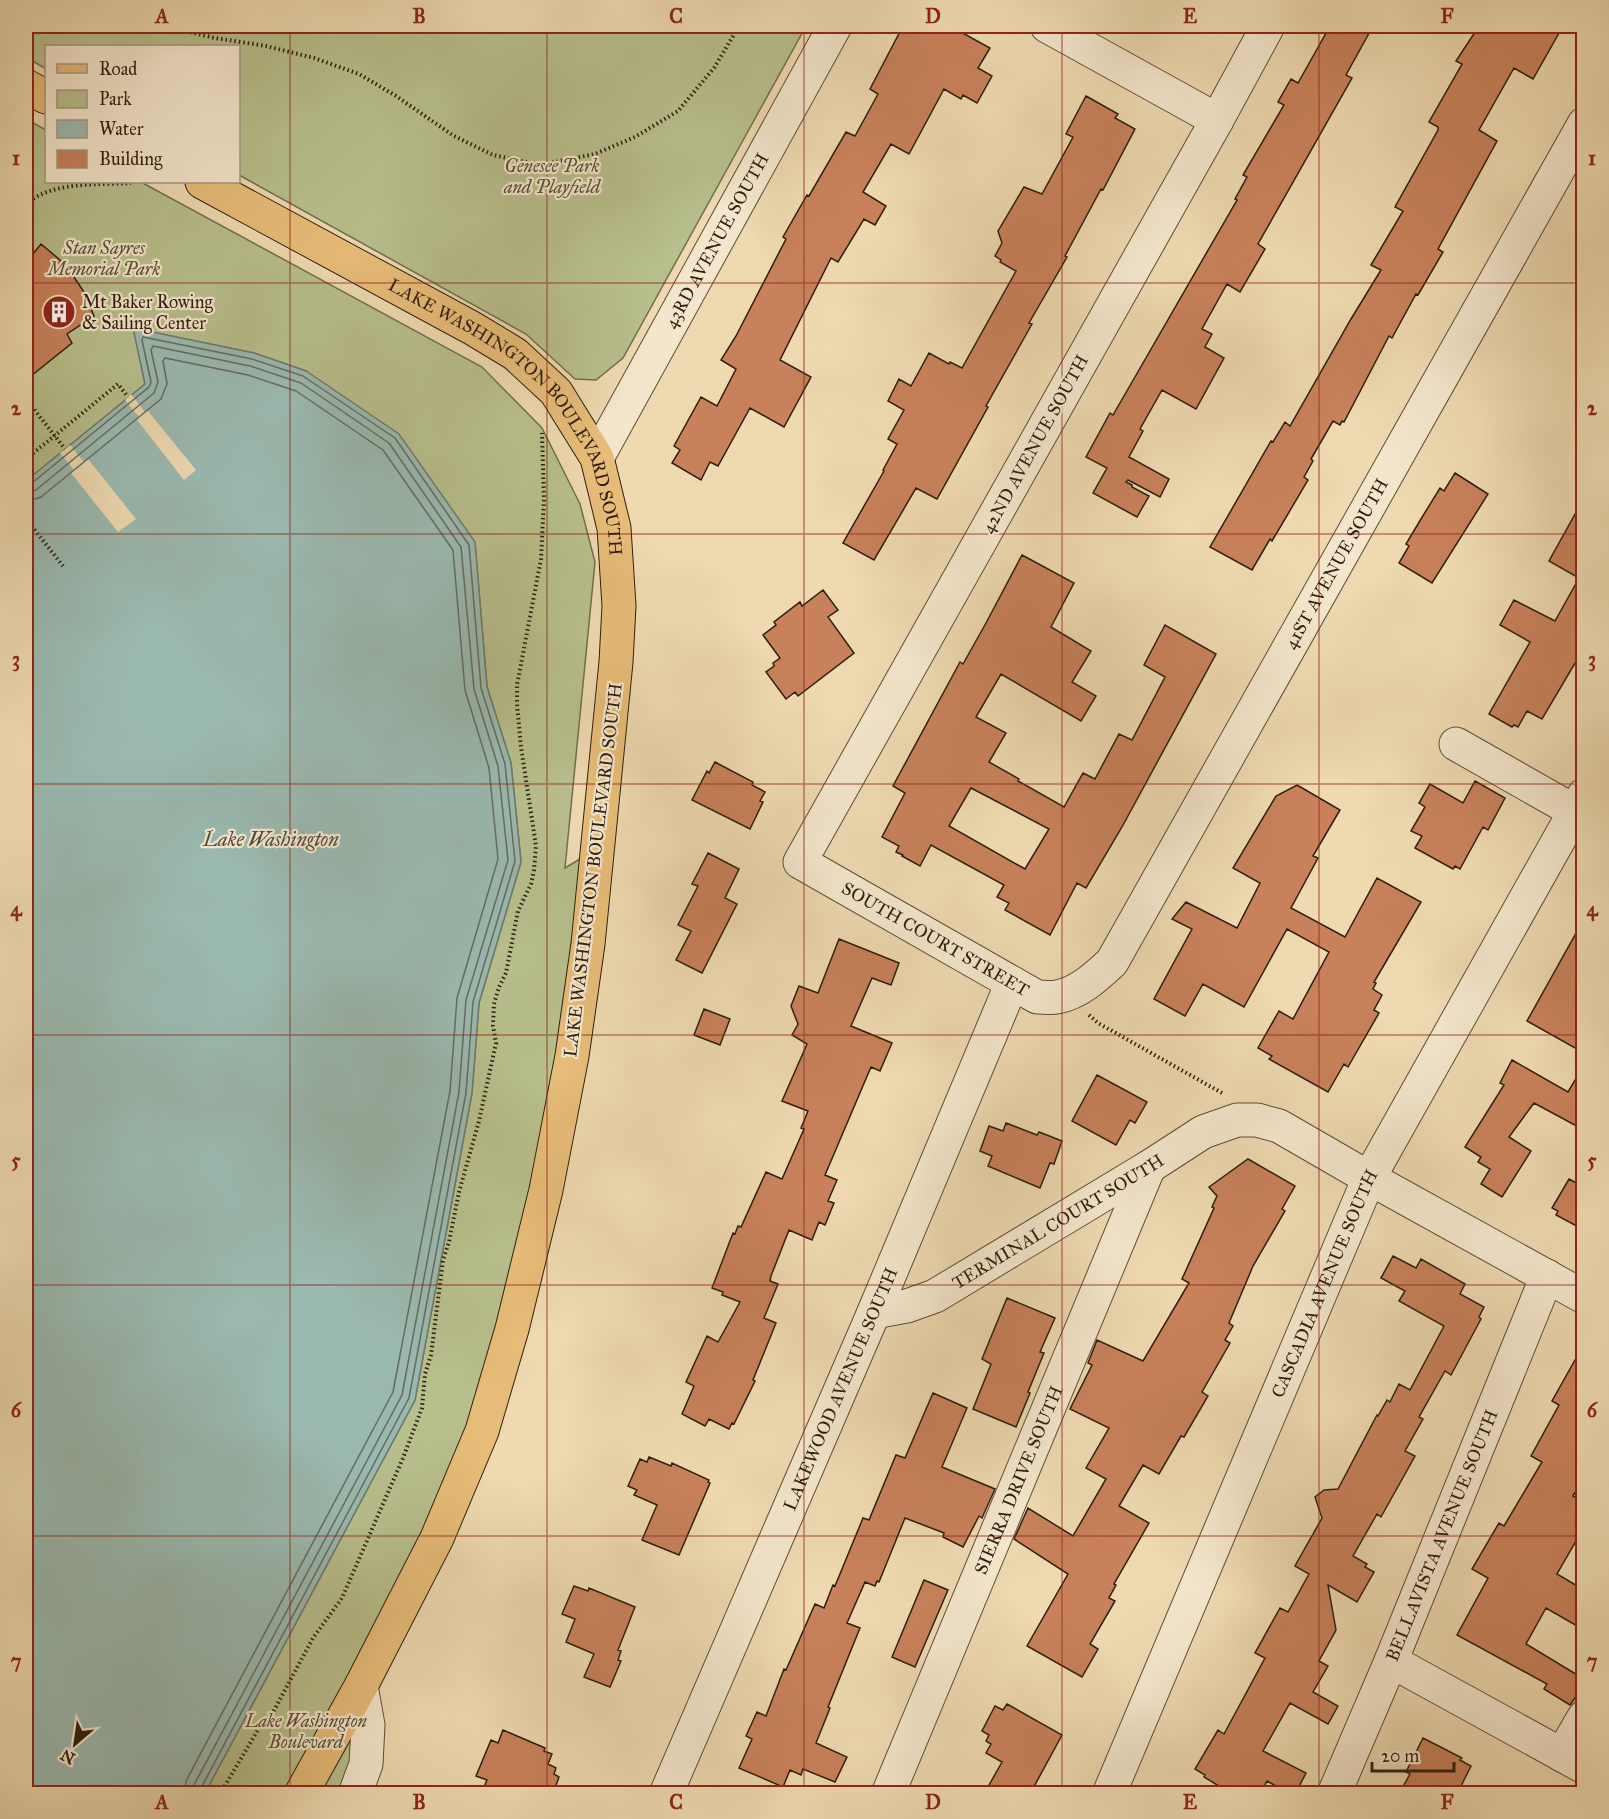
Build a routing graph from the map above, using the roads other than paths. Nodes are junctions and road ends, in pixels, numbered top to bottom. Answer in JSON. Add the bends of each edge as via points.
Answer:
{"nodes":[{"id":1,"x":835,"y":26,"type":"edge"},
{"id":2,"x":1047,"y":26,"type":"edge"},
{"id":3,"x":1268,"y":26,"type":"edge"},
{"id":4,"x":26,"y":86,"type":"edge"},
{"id":5,"x":45,"y":97,"type":"edge"},
{"id":6,"x":1217,"y":120,"type":"junction"},
{"id":7,"x":1584,"y":124,"type":"edge"},
{"id":8,"x":204,"y":183,"type":"edge"},
{"id":9,"x":597,"y":458,"type":"junction"},
{"id":10,"x":1456,"y":744,"type":"dead end"},
{"id":11,"x":1579,"y":803,"type":"edge"},
{"id":12,"x":800,"y":862,"type":"joint"},
{"id":13,"x":1012,"y":983,"type":"junction"},
{"id":14,"x":1076,"y":989,"type":"joint"},
{"id":15,"x":1149,"y":1167,"type":"junction"},
{"id":16,"x":1369,"y":1178,"type":"junction"},
{"id":17,"x":1547,"y":1276,"type":"junction"},
{"id":18,"x":1584,"y":1296,"type":"edge"},
{"id":19,"x":874,"y":1312,"type":"junction"},
{"id":20,"x":1390,"y":1661,"type":"junction"},
{"id":21,"x":361,"y":1686,"type":"junction"},
{"id":22,"x":1584,"y":1717,"type":"edge"},
{"id":23,"x":1573,"y":1761,"type":"edge"},
{"id":24,"x":301,"y":1794,"type":"edge"},
{"id":25,"x":355,"y":1794,"type":"edge"},
{"id":26,"x":666,"y":1794,"type":"edge"},
{"id":27,"x":888,"y":1794,"type":"edge"},
{"id":28,"x":1109,"y":1794,"type":"edge"},
{"id":29,"x":1334,"y":1794,"type":"edge"}],
"edges":[{"from":1,"to":9,"type":"street","name":"43RD AVENUE SOUTH"},
{"from":2,"to":6,"type":"street"},
{"from":3,"to":6,"type":"street","name":"42ND AVENUE SOUTH"},
{"from":4,"to":5,"type":"main road"},
{"from":6,"to":12,"type":"street","name":"42ND AVENUE SOUTH"},
{"from":7,"to":14,"type":"street","name":"41ST AVENUE SOUTH","via":[[1112,962]]},
{"from":8,"to":9,"type":"main road","name":"LAKE WASHINGTON BOULEVARD SOUTH","via":[[515,354],[556,392]]},
{"from":9,"to":21,"type":"main road","name":"LAKE WASHINGTON BOULEVARD SOUTH","via":[[614,528],[619,606],[597,859],[572,1056],[546,1190],[482,1431],[437,1538]]},
{"from":10,"to":11,"type":"street"},
{"from":11,"to":16,"type":"street","name":"CASCADIA AVENUE SOUTH"},
{"from":12,"to":13,"type":"street","name":"SOUTH COURT STREET"},
{"from":13,"to":14,"type":"street","name":"SOUTH COURT STREET","via":[[1037,997],[1057,997]]},
{"from":13,"to":19,"type":"street","name":"LAKEWOOD AVENUE SOUTH"},
{"from":15,"to":16,"type":"street","name":"TERMINAL COURT SOUTH","via":[[1203,1132],[1231,1107],[1279,1126]]},
{"from":15,"to":19,"type":"street","name":"TERMINAL COURT SOUTH","via":[[935,1296]]},
{"from":15,"to":27,"type":"street","name":"SIERRA DRIVE SOUTH"},
{"from":16,"to":17,"type":"street"},
{"from":16,"to":28,"type":"street","name":"CASCADIA AVENUE SOUTH"},
{"from":17,"to":18,"type":"street"},
{"from":17,"to":20,"type":"street","name":"BELLAVISTA AVENUE SOUTH"},
{"from":19,"to":26,"type":"street","name":"LAKEWOOD AVENUE SOUTH"},
{"from":20,"to":23,"type":"street"},
{"from":20,"to":29,"type":"street","name":"BELLAVISTA AVENUE SOUTH"},
{"from":21,"to":24,"type":"main road","name":"LAKE WASHINGTON BOULEVARD SOUTH"},
{"from":21,"to":25,"type":"street","via":[[368,1725],[366,1764]]},
{"from":22,"to":23,"type":"street"}]}
